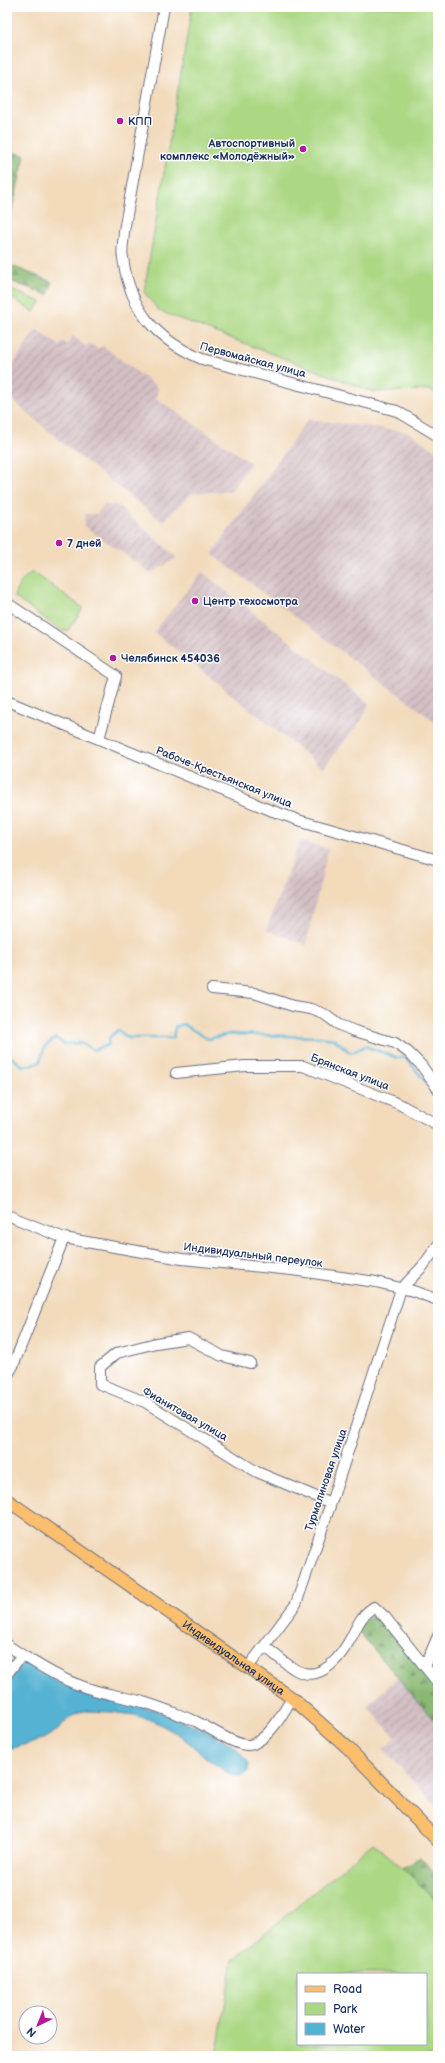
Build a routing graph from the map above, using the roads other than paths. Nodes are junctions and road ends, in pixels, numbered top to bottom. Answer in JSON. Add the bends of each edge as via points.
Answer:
{"nodes":[{"id":1,"x":164,"y":7,"type":"edge"},
{"id":2,"x":438,"y":436,"type":"edge"},
{"id":3,"x":7,"y":603,"type":"edge"},
{"id":4,"x":7,"y":701,"type":"edge"},
{"id":5,"x":99,"y":739,"type":"junction"},
{"id":6,"x":438,"y":860,"type":"edge"},
{"id":7,"x":212,"y":989,"type":"dead end"},
{"id":8,"x":176,"y":1073,"type":"dead end"},
{"id":9,"x":438,"y":1089,"type":"edge"},
{"id":10,"x":438,"y":1124,"type":"edge"},
{"id":11,"x":7,"y":1215,"type":"edge"},
{"id":12,"x":64,"y":1238,"type":"junction"},
{"id":13,"x":438,"y":1245,"type":"edge"},
{"id":14,"x":401,"y":1289,"type":"junction"},
{"id":15,"x":438,"y":1300,"type":"edge"},
{"id":16,"x":250,"y":1363,"type":"dead end"},
{"id":17,"x":7,"y":1376,"type":"edge"},
{"id":18,"x":7,"y":1500,"type":"edge"},
{"id":19,"x":331,"y":1503,"type":"junction"},
{"id":20,"x":438,"y":1636,"type":"edge"},
{"id":21,"x":7,"y":1645,"type":"edge"},
{"id":22,"x":264,"y":1646,"type":"junction"},
{"id":23,"x":22,"y":1655,"type":"junction"},
{"id":24,"x":249,"y":1666,"type":"junction"},
{"id":25,"x":425,"y":1666,"type":"junction"},
{"id":26,"x":7,"y":1674,"type":"edge"},
{"id":27,"x":438,"y":1683,"type":"edge"},
{"id":28,"x":292,"y":1698,"type":"junction"},
{"id":29,"x":438,"y":1842,"type":"edge"}],
"edges":[{"from":1,"to":2,"type":"street","name":"Первомайская улица","via":[[124,231],[122,258],[137,306],[148,324],[166,340],[202,359],[397,410]]},
{"from":3,"to":5,"type":"street","via":[[116,676]]},
{"from":4,"to":5,"type":"street","name":"Рабоче-Крестьянская улица"},
{"from":5,"to":6,"type":"street","name":"Рабоче-Крестьянская улица","via":[[284,815]]},
{"from":7,"to":9,"type":"street","via":[[254,993],[310,1009],[345,1027],[395,1043],[421,1065]]},
{"from":8,"to":10,"type":"street","name":"Брянская улица","via":[[246,1066],[303,1066],[399,1104]]},
{"from":11,"to":12,"type":"street","name":"Индивидуальный переулок"},
{"from":12,"to":14,"type":"street","name":"Индивидуальный переулок","via":[[182,1259],[292,1270],[376,1282]]},
{"from":12,"to":17,"type":"street"},
{"from":13,"to":14,"type":"street","via":[[423,1266]]},
{"from":14,"to":15,"type":"street","name":"Индивидуальный переулок"},
{"from":14,"to":19,"type":"street","name":"Турмалиновая улица"},
{"from":16,"to":19,"type":"street","name":"Фианитовая улица","via":[[222,1356],[188,1338],[156,1343],[117,1354],[100,1367],[100,1384],[145,1402],[257,1472]]},
{"from":18,"to":24,"type":"main road","name":"Индивидуальная улица"},
{"from":19,"to":22,"type":"street","name":"Турмалиновая улица","via":[[296,1604]]},
{"from":20,"to":25,"type":"street"},
{"from":21,"to":23,"type":"street"},
{"from":22,"to":24,"type":"street","name":"Турмалиновая улица"},
{"from":22,"to":25,"type":"street","via":[[297,1670],[311,1674],[326,1669],[342,1655],[365,1612],[374,1607]]},
{"from":23,"to":26,"type":"street"},
{"from":23,"to":28,"type":"street","via":[[58,1677],[80,1686],[172,1712],[243,1745],[253,1744],[266,1734]]},
{"from":24,"to":28,"type":"main road","name":"Индивидуальная улица"},
{"from":25,"to":27,"type":"street"},
{"from":28,"to":29,"type":"main road","name":"Индивидуальная улица","via":[[347,1747]]}]}
